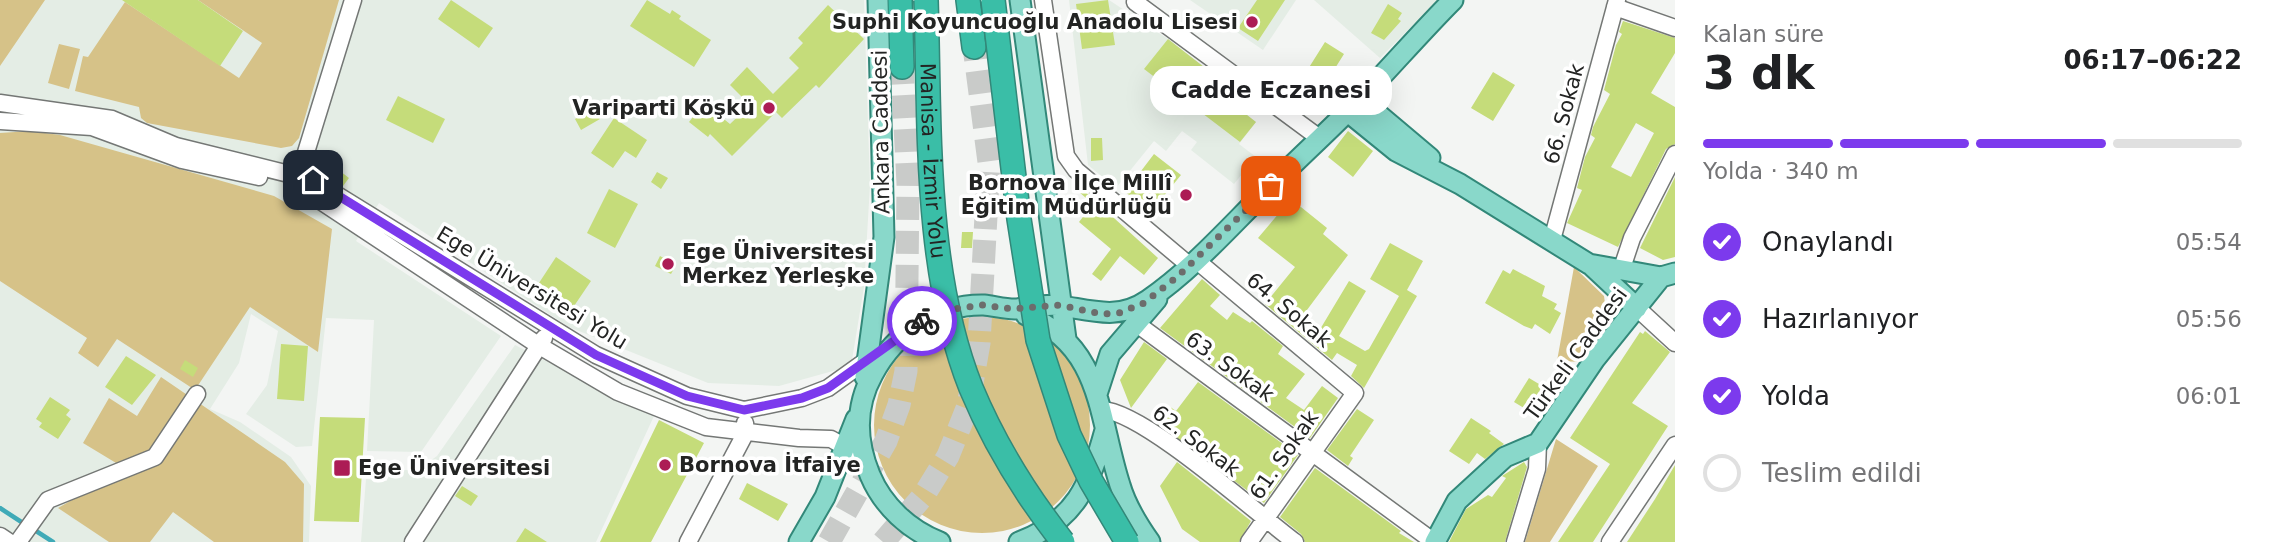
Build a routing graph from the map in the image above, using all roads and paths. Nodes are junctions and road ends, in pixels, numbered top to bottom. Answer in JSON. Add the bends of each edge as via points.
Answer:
{"nodes":[{"id":1,"x":353,"y":0,"type":"edge"},
{"id":2,"x":877,"y":0,"type":"edge"},
{"id":3,"x":900,"y":0,"type":"edge"},
{"id":4,"x":926,"y":0,"type":"edge"},
{"id":5,"x":968,"y":0,"type":"edge"},
{"id":6,"x":993,"y":0,"type":"edge"},
{"id":7,"x":1020,"y":0,"type":"edge"},
{"id":8,"x":1043,"y":0,"type":"edge"},
{"id":9,"x":1453,"y":0,"type":"edge"},
{"id":10,"x":1135,"y":2,"type":"dead end"},
{"id":11,"x":1616,"y":4,"type":"edge"},
{"id":12,"x":1675,"y":28,"type":"edge"},
{"id":13,"x":974,"y":47,"type":"tunnel mouth"},
{"id":14,"x":902,"y":67,"type":"tunnel mouth"},
{"id":15,"x":0,"y":103,"type":"edge"},
{"id":16,"x":1354,"y":105,"type":"junction"},
{"id":17,"x":0,"y":121,"type":"edge"},
{"id":18,"x":1318,"y":137,"type":"junction"},
{"id":19,"x":1675,"y":155,"type":"edge"},
{"id":20,"x":297,"y":180,"type":"junction"},
{"id":21,"x":1552,"y":240,"type":"junction"},
{"id":22,"x":1193,"y":263,"type":"junction"},
{"id":23,"x":1589,"y":264,"type":"junction"},
{"id":24,"x":1621,"y":271,"type":"junction"},
{"id":25,"x":1668,"y":275,"type":"edge"},
{"id":26,"x":1167,"y":287,"type":"junction"},
{"id":27,"x":1060,"y":305,"type":"junction"},
{"id":28,"x":1637,"y":308,"type":"junction"},
{"id":29,"x":1012,"y":309,"type":"junction"},
{"id":30,"x":1138,"y":324,"type":"junction"},
{"id":31,"x":551,"y":327,"type":"junction"},
{"id":32,"x":901,"y":335,"type":"junction"},
{"id":33,"x":1066,"y":339,"type":"junction"},
{"id":34,"x":1675,"y":343,"type":"edge"},
{"id":35,"x":538,"y":345,"type":"junction"},
{"id":36,"x":869,"y":359,"type":"junction"},
{"id":37,"x":1355,"y":393,"type":"joint"},
{"id":38,"x":197,"y":394,"type":"dead end"},
{"id":39,"x":1099,"y":402,"type":"junction"},
{"id":40,"x":744,"y":410,"type":"junction"},
{"id":41,"x":859,"y":411,"type":"junction"},
{"id":42,"x":1105,"y":430,"type":"junction"},
{"id":43,"x":746,"y":432,"type":"junction"},
{"id":44,"x":1538,"y":443,"type":"junction"},
{"id":45,"x":1675,"y":445,"type":"edge"},
{"id":46,"x":845,"y":447,"type":"junction"},
{"id":47,"x":1313,"y":453,"type":"junction"},
{"id":48,"x":863,"y":458,"type":"junction"},
{"id":49,"x":1266,"y":520,"type":"junction"},
{"id":50,"x":0,"y":537,"type":"edge"},
{"id":51,"x":9,"y":542,"type":"edge"},
{"id":52,"x":18,"y":542,"type":"edge"},
{"id":53,"x":413,"y":542,"type":"edge"},
{"id":54,"x":688,"y":542,"type":"edge"},
{"id":55,"x":799,"y":542,"type":"edge"},
{"id":56,"x":940,"y":542,"type":"edge"},
{"id":57,"x":1018,"y":542,"type":"edge"},
{"id":58,"x":1063,"y":542,"type":"edge"},
{"id":59,"x":1127,"y":542,"type":"edge"},
{"id":60,"x":1150,"y":542,"type":"edge"},
{"id":61,"x":1249,"y":542,"type":"edge"},
{"id":62,"x":1295,"y":542,"type":"edge"},
{"id":63,"x":1435,"y":542,"type":"edge"},
{"id":64,"x":1515,"y":542,"type":"edge"},
{"id":65,"x":1610,"y":542,"type":"edge"}],
"edges":[{"from":1,"to":20,"type":"street"},
{"from":2,"to":36,"type":"main road","name":"Ankara Caddesi","via":[[884,237]]},
{"from":3,"to":14,"type":"highway","name":"Ankara Caddesi"},
{"from":4,"to":58,"type":"highway","name":"Manisa - İzmir Yolu","bridge":true,"via":[[932,177],[953,332],[992,433],[1017,478]]},
{"from":5,"to":13,"type":"highway"},
{"from":6,"to":59,"type":"highway","bridge":true,"via":[[1038,340],[1069,435]]},
{"from":7,"to":27,"type":"main road"},
{"from":8,"to":22,"type":"street","name":"64. Sokak","via":[[1066,156],[1076,170]]},
{"from":9,"to":16,"type":"main road"},
{"from":10,"to":18,"type":"street"},
{"from":11,"to":12,"type":"street"},
{"from":11,"to":21,"type":"street","name":"66. Sokak"},
{"from":15,"to":20,"type":"street","via":[[112,119],[176,146]]},
{"from":16,"to":18,"type":"main road"},
{"from":16,"to":21,"type":"main road","via":[[1460,184]]},
{"from":17,"to":20,"type":"street","via":[[92,127],[182,160]]},
{"from":18,"to":22,"type":"main road"},
{"from":19,"to":24,"type":"street","via":[[1632,237]]},
{"from":20,"to":31,"type":"street","name":"Ege Üniversitesi Yolu","via":[[313,180]]},
{"from":20,"to":35,"type":"street","name":"Ege Üniversitesi Yolu"},
{"from":21,"to":23,"type":"main road"},
{"from":22,"to":26,"type":"main road"},
{"from":22,"to":37,"type":"street","name":"64. Sokak"},
{"from":23,"to":24,"type":"main road"},
{"from":23,"to":28,"type":"main road"},
{"from":24,"to":25,"type":"main road"},
{"from":25,"to":28,"type":"main road","name":"Türkeli Caddesi"},
{"from":26,"to":27,"type":"main road","via":[[1119,313]]},
{"from":26,"to":30,"type":"main road"},
{"from":27,"to":29,"type":"main road"},
{"from":27,"to":33,"type":"main road"},
{"from":28,"to":34,"type":"street"},
{"from":28,"to":44,"type":"main road","name":"Türkeli Caddesi","via":[[1595,359]]},
{"from":29,"to":32,"type":"main road","via":[[983,305],[953,309],[925,319]]},
{"from":29,"to":33,"type":"main road","via":[[1041,321]]},
{"from":30,"to":39,"type":"main road","via":[[1110,354]]},
{"from":30,"to":47,"type":"street","name":"63. Sokak"},
{"from":31,"to":35,"type":"street"},
{"from":31,"to":40,"type":"street","name":"Ege Üniversitesi Yolu","via":[[596,355],[687,396]]},
{"from":32,"to":36,"type":"street","name":"Ege Üniversitesi Yolu"},
{"from":32,"to":41,"type":"main road","via":[[877,365]]},
{"from":33,"to":39,"type":"main road","via":[[1089,370]]},
{"from":35,"to":43,"type":"street","name":"Ege Üniversitesi Yolu","via":[[618,392],[706,427]]},
{"from":35,"to":53,"type":"street"},
{"from":36,"to":40,"type":"street","name":"Ege Üniversitesi Yolu","via":[[828,388]]},
{"from":36,"to":41,"type":"main road","name":"Ankara Caddesi"},
{"from":37,"to":47,"type":"street","name":"61. Sokak"},
{"from":38,"to":52,"type":"street","via":[[155,457],[48,500]]},
{"from":39,"to":42,"type":"main road"},
{"from":39,"to":49,"type":"street","name":"62. Sokak","via":[[1156,433]]},
{"from":40,"to":43,"type":"street"},
{"from":41,"to":46,"type":"main road","name":"Ankara Caddesi"},
{"from":41,"to":48,"type":"main road"},
{"from":42,"to":57,"type":"main road","via":[[1090,481],[1067,514],[1039,535]]},
{"from":42,"to":60,"type":"main road","via":[[1120,488]]},
{"from":43,"to":46,"type":"street","name":"Ege Üniversitesi Yolu","via":[[831,439]]},
{"from":43,"to":54,"type":"street"},
{"from":44,"to":63,"type":"main road","via":[[1505,457],[1457,500]]},
{"from":44,"to":64,"type":"street","name":"Türkeli Caddesi","via":[[1537,469]]},
{"from":45,"to":65,"type":"street"},
{"from":46,"to":48,"type":"street","name":"Ege Üniversitesi Yolu"},
{"from":46,"to":55,"type":"main road","name":"Ankara Caddesi","via":[[825,497]]},
{"from":47,"to":49,"type":"street","name":"61. Sokak"},
{"from":47,"to":63,"type":"street","name":"63. Sokak"},
{"from":48,"to":56,"type":"main road","via":[[876,490],[898,517]]},
{"from":49,"to":61,"type":"street","name":"61. Sokak"},
{"from":49,"to":62,"type":"street","name":"62. Sokak"},
{"from":50,"to":51,"type":"street"}]}
